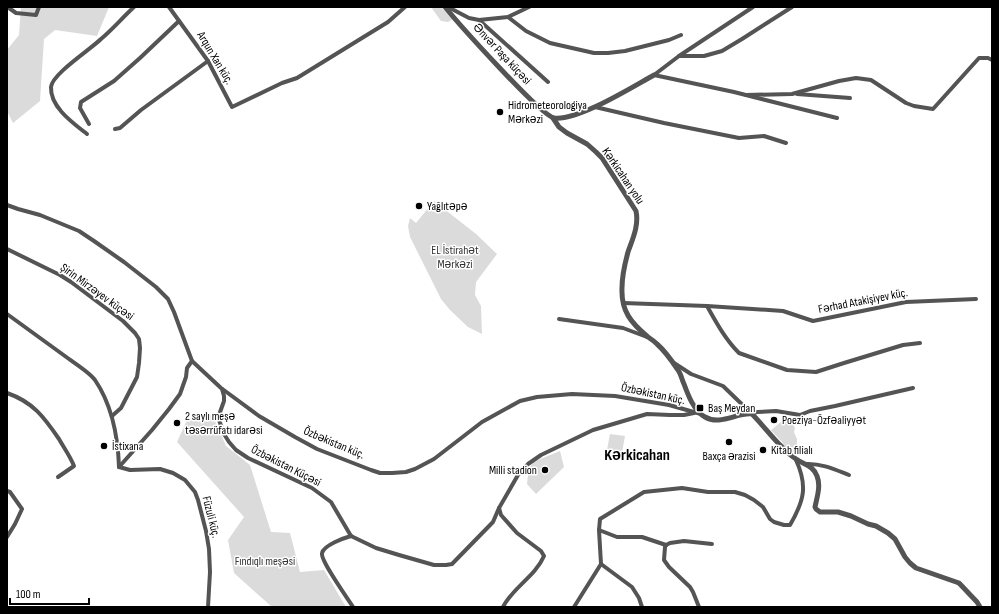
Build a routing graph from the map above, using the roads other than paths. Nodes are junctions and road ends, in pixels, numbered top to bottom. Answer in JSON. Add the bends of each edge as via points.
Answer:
{"nodes":[{"id":1,"x":9,"y":7,"type":"edge"},
{"id":2,"x":39,"y":7,"type":"edge"},
{"id":3,"x":134,"y":7,"type":"edge"},
{"id":4,"x":169,"y":7,"type":"edge"},
{"id":5,"x":404,"y":7,"type":"edge"},
{"id":6,"x":445,"y":7,"type":"edge"},
{"id":7,"x":448,"y":7,"type":"edge"},
{"id":8,"x":528,"y":7,"type":"edge"},
{"id":9,"x":753,"y":7,"type":"edge"},
{"id":10,"x":792,"y":7,"type":"edge"},
{"id":11,"x":508,"y":17,"type":"junction"},
{"id":12,"x":479,"y":20,"type":"junction"},
{"id":13,"x":180,"y":21,"type":"junction"},
{"id":14,"x":681,"y":35,"type":"dead end"},
{"id":15,"x":680,"y":56,"type":"junction"},
{"id":16,"x":992,"y":60,"type":"edge"},
{"id":17,"x":208,"y":61,"type":"junction"},
{"id":18,"x":654,"y":75,"type":"junction"},
{"id":19,"x":548,"y":82,"type":"dead end"},
{"id":20,"x":792,"y":94,"type":"junction"},
{"id":21,"x":746,"y":95,"type":"junction"},
{"id":22,"x":850,"y":98,"type":"dead end"},
{"id":23,"x":595,"y":107,"type":"junction"},
{"id":24,"x":553,"y":118,"type":"junction"},
{"id":25,"x":837,"y":118,"type":"dead end"},
{"id":26,"x":89,"y":124,"type":"dead end"},
{"id":27,"x":115,"y":129,"type":"dead end"},
{"id":28,"x":87,"y":134,"type":"dead end"},
{"id":29,"x":580,"y":140,"type":"joint"},
{"id":30,"x":786,"y":143,"type":"dead end"},
{"id":31,"x":7,"y":205,"type":"edge"},
{"id":32,"x":7,"y":249,"type":"edge"},
{"id":33,"x":976,"y":299,"type":"dead end"},
{"id":34,"x":623,"y":303,"type":"junction"},
{"id":35,"x":707,"y":306,"type":"junction"},
{"id":36,"x":7,"y":314,"type":"edge"},
{"id":37,"x":559,"y":319,"type":"dead end"},
{"id":38,"x":649,"y":338,"type":"junction"},
{"id":39,"x":920,"y":344,"type":"dead end"},
{"id":40,"x":192,"y":361,"type":"junction"},
{"id":41,"x":673,"y":363,"type":"junction"},
{"id":42,"x":221,"y":388,"type":"junction"},
{"id":43,"x":913,"y":388,"type":"dead end"},
{"id":44,"x":7,"y":393,"type":"edge"},
{"id":45,"x":694,"y":413,"type":"junction"},
{"id":46,"x":701,"y":414,"type":"junction"},
{"id":47,"x":752,"y":414,"type":"junction"},
{"id":48,"x":112,"y":416,"type":"junction"},
{"id":49,"x":796,"y":459,"type":"junction"},
{"id":50,"x":806,"y":464,"type":"junction"},
{"id":51,"x":119,"y":467,"type":"junction"},
{"id":52,"x":848,"y":475,"type":"dead end"},
{"id":53,"x":58,"y":477,"type":"dead end"},
{"id":54,"x":7,"y":491,"type":"edge"},
{"id":55,"x":499,"y":508,"type":"junction"},
{"id":56,"x":599,"y":530,"type":"junction"},
{"id":57,"x":351,"y":536,"type":"junction"},
{"id":58,"x":7,"y":537,"type":"edge"},
{"id":59,"x":712,"y":544,"type":"dead end"},
{"id":60,"x":666,"y":545,"type":"junction"},
{"id":61,"x":601,"y":564,"type":"junction"},
{"id":62,"x":208,"y":607,"type":"edge"},
{"id":63,"x":353,"y":607,"type":"edge"},
{"id":64,"x":503,"y":607,"type":"edge"},
{"id":65,"x":574,"y":607,"type":"edge"},
{"id":66,"x":642,"y":607,"type":"edge"},
{"id":67,"x":699,"y":607,"type":"edge"},
{"id":68,"x":980,"y":607,"type":"edge"}],
"edges":[{"from":1,"to":2,"type":"street","via":[[16,13],[36,15]]},
{"from":3,"to":28,"type":"street","via":[[102,39],[58,75],[52,84],[56,105],[72,123]]},
{"from":4,"to":13,"type":"street","name":"Arqun Xan küç."},
{"from":5,"to":17,"type":"street","name":"Arqun Xan küç.","via":[[388,22],[297,78],[232,107]]},
{"from":6,"to":24,"type":"street","name":"Ənvər Paşa küçəsi","via":[[524,93]]},
{"from":7,"to":12,"type":"street","via":[[469,18]]},
{"from":8,"to":11,"type":"street"},
{"from":9,"to":15,"type":"street"},
{"from":10,"to":15,"type":"street","via":[[722,51],[704,56]]},
{"from":11,"to":12,"type":"street"},
{"from":11,"to":14,"type":"street","via":[[526,31],[550,43],[594,53],[625,51]]},
{"from":12,"to":19,"type":"street"},
{"from":13,"to":17,"type":"street","name":"Arqun Xan küç."},
{"from":13,"to":26,"type":"street","via":[[114,81],[82,102],[80,108]]},
{"from":15,"to":18,"type":"street"},
{"from":16,"to":20,"type":"street","via":[[979,58],[933,109],[906,103],[871,80],[856,78],[839,80]]},
{"from":17,"to":27,"type":"street","via":[[120,128]]},
{"from":18,"to":21,"type":"street"},
{"from":18,"to":23,"type":"street"},
{"from":20,"to":21,"type":"street"},
{"from":20,"to":22,"type":"street"},
{"from":21,"to":25,"type":"street"},
{"from":23,"to":24,"type":"street","via":[[567,118]]},
{"from":23,"to":30,"type":"street","via":[[739,138],[764,136]]},
{"from":24,"to":29,"type":"street","name":"Ənvər Paşa küçəsi","via":[[559,127]]},
{"from":29,"to":34,"type":"street","name":"Kərkicahan yolu","via":[[602,158],[638,218],[624,269]]},
{"from":31,"to":40,"type":"street","name":"Özbəkistan küç.","via":[[79,231],[156,287],[171,304]]},
{"from":32,"to":48,"type":"street","name":"Şirin Mirzəyev küçəsi","via":[[66,278],[123,321],[139,339],[140,363],[136,377],[121,408]]},
{"from":33,"to":35,"type":"street","name":"Fərhad Atakişiyev küç.","via":[[906,302],[813,321],[783,311]]},
{"from":34,"to":35,"type":"street","name":"Fərhad Atakişiyev küç."},
{"from":34,"to":38,"type":"street","name":"Kərkicahan yolu","via":[[626,313]]},
{"from":35,"to":39,"type":"street","via":[[738,352],[787,370],[816,372],[902,345]]},
{"from":36,"to":48,"type":"street","via":[[94,379]]},
{"from":37,"to":38,"type":"street","via":[[624,328]]},
{"from":38,"to":41,"type":"street","name":"Kərkicahan yolu","via":[[657,343]]},
{"from":40,"to":42,"type":"street","name":"Özbəkistan küç."},
{"from":40,"to":51,"type":"street","via":[[187,368],[180,394]]},
{"from":41,"to":46,"type":"street","name":"Kərkicahan yolu"},
{"from":41,"to":47,"type":"street","via":[[691,374],[723,386]]},
{"from":42,"to":45,"type":"street","name":"Özbəkistan küç.","via":[[259,416],[301,440],[380,473],[415,469],[434,459],[488,418],[520,401],[537,396],[615,396],[669,405]]},
{"from":42,"to":57,"type":"street","name":"Özbəkistan Küçəsi","via":[[224,401],[219,420],[228,442],[248,458],[312,488],[331,502]]},
{"from":43,"to":47,"type":"street","via":[[800,415],[776,411]]},
{"from":44,"to":53,"type":"street","via":[[31,405],[46,420],[70,457],[74,466]]},
{"from":45,"to":46,"type":"street","name":"Özbəkistan küç."},
{"from":45,"to":55,"type":"street","via":[[670,416],[647,414],[593,430],[541,455],[518,475]]},
{"from":46,"to":47,"type":"street","via":[[706,418],[719,420]]},
{"from":47,"to":49,"type":"street","via":[[783,449]]},
{"from":48,"to":51,"type":"street","via":[[119,452]]},
{"from":49,"to":50,"type":"street"},
{"from":49,"to":56,"type":"street","via":[[803,479],[803,491],[802,500],[790,524],[774,522],[763,507],[745,495],[682,488],[644,492],[600,519]]},
{"from":50,"to":52,"type":"street"},
{"from":50,"to":68,"type":"street","via":[[814,470],[818,480],[816,509],[820,512],[838,512],[851,516],[882,530],[894,539],[905,557],[916,568],[959,583]]},
{"from":51,"to":62,"type":"street","name":"Füzuli küç.","via":[[130,470],[160,469],[173,473],[185,480],[195,492],[209,549]]},
{"from":54,"to":58,"type":"street","via":[[22,509]]},
{"from":55,"to":57,"type":"street","via":[[493,522],[452,564],[434,565],[399,556]]},
{"from":55,"to":64,"type":"street","via":[[501,515],[517,533],[544,556],[535,571],[508,598]]},
{"from":56,"to":60,"type":"street","via":[[617,537],[642,537]]},
{"from":56,"to":61,"type":"street"},
{"from":57,"to":63,"type":"street","via":[[324,549],[322,557]]},
{"from":59,"to":60,"type":"street","via":[[684,541]]},
{"from":60,"to":67,"type":"street","via":[[664,560],[693,592]]},
{"from":61,"to":65,"type":"street"},
{"from":61,"to":66,"type":"street","via":[[632,587]]}]}
